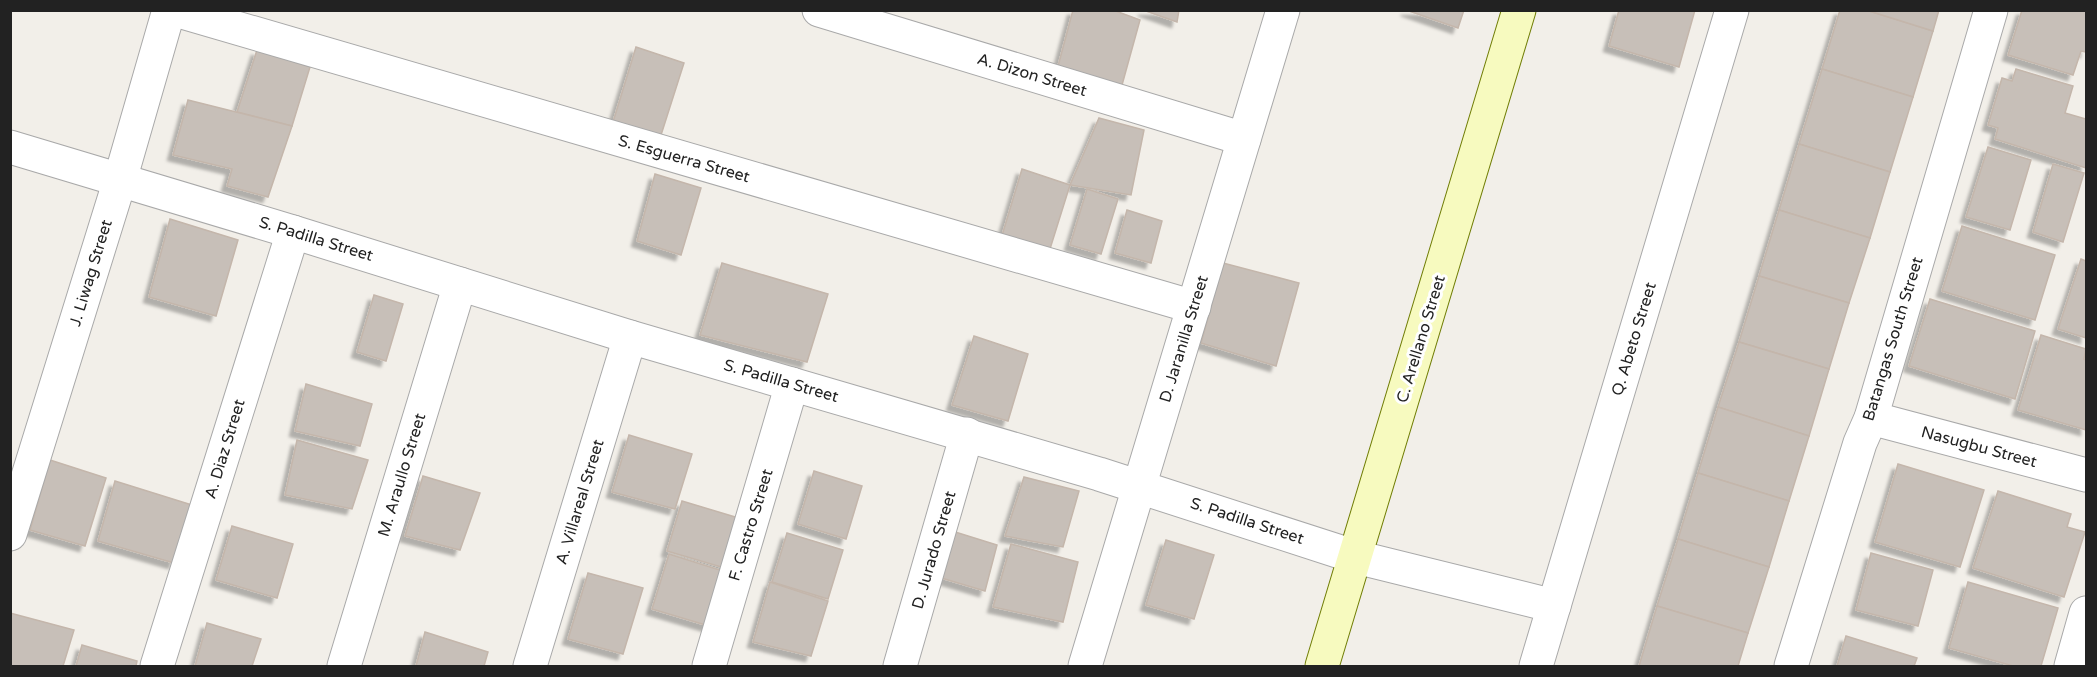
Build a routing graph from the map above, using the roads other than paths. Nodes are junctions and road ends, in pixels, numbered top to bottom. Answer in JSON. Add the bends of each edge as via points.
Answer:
{"nodes":[{"id":1,"x":169,"y":10,"type":"edge"},
{"id":2,"x":175,"y":10,"type":"edge"},
{"id":3,"x":819,"y":10,"type":"edge"},
{"id":4,"x":1283,"y":10,"type":"edge"},
{"id":5,"x":1519,"y":10,"type":"edge"},
{"id":6,"x":1732,"y":10,"type":"edge"},
{"id":7,"x":1991,"y":10,"type":"edge"},
{"id":8,"x":1244,"y":139,"type":"junction"},
{"id":9,"x":10,"y":147,"type":"edge"},
{"id":10,"x":120,"y":180,"type":"junction"},
{"id":11,"x":293,"y":232,"type":"junction"},
{"id":12,"x":460,"y":284,"type":"junction"},
{"id":13,"x":1194,"y":308,"type":"junction"},
{"id":14,"x":630,"y":337,"type":"junction"},
{"id":15,"x":792,"y":384,"type":"junction"},
{"id":16,"x":1871,"y":418,"type":"junction"},
{"id":17,"x":967,"y":434,"type":"junction"},
{"id":18,"x":2086,"y":475,"type":"edge"},
{"id":19,"x":1140,"y":486,"type":"junction"},
{"id":20,"x":10,"y":534,"type":"edge"},
{"id":21,"x":1356,"y":557,"type":"junction"},
{"id":22,"x":1554,"y":606,"type":"junction"},
{"id":23,"x":2086,"y":613,"type":"edge"},
{"id":24,"x":157,"y":666,"type":"edge"},
{"id":25,"x":344,"y":666,"type":"edge"},
{"id":26,"x":530,"y":666,"type":"edge"},
{"id":27,"x":709,"y":666,"type":"edge"},
{"id":28,"x":900,"y":666,"type":"edge"},
{"id":29,"x":1085,"y":666,"type":"edge"},
{"id":30,"x":1322,"y":666,"type":"edge"},
{"id":31,"x":1536,"y":666,"type":"edge"},
{"id":32,"x":1791,"y":666,"type":"edge"},
{"id":33,"x":2071,"y":666,"type":"edge"}],
"edges":[{"from":1,"to":10,"type":"street","name":"J. Liwag Street"},
{"from":2,"to":13,"type":"street","name":"S. Esguerra Street"},
{"from":3,"to":8,"type":"street","name":"A. Dizon Street"},
{"from":4,"to":8,"type":"street","name":"D. Jaranilla Street"},
{"from":5,"to":21,"type":"street","name":"C. Arellano Street"},
{"from":6,"to":22,"type":"street","name":"Q. Abeto Street"},
{"from":7,"to":16,"type":"street","name":"Batangas South Street"},
{"from":8,"to":13,"type":"street","name":"D. Jaranilla Street"},
{"from":9,"to":10,"type":"street","name":"S. Padilla Street"},
{"from":10,"to":11,"type":"street","name":"S. Padilla Street"},
{"from":10,"to":20,"type":"street","name":"J. Liwag Street"},
{"from":11,"to":12,"type":"street","name":"S. Padilla Street"},
{"from":11,"to":24,"type":"street","name":"A. Diaz Street"},
{"from":12,"to":14,"type":"street","name":"S. Padilla Street"},
{"from":12,"to":25,"type":"street","name":"M. Araullo Street"},
{"from":13,"to":19,"type":"street","name":"D. Jaranilla Street"},
{"from":14,"to":15,"type":"street","name":"S. Padilla Street"},
{"from":14,"to":26,"type":"street","name":"A. Villareal Street"},
{"from":15,"to":17,"type":"street","name":"S. Padilla Street"},
{"from":15,"to":27,"type":"street","name":"F. Castro Street"},
{"from":16,"to":18,"type":"street","name":"Nasugbu Street"},
{"from":16,"to":32,"type":"street","name":"Batangas South Street"},
{"from":17,"to":19,"type":"street","name":"S. Padilla Street"},
{"from":17,"to":28,"type":"street","name":"D. Jurado Street"},
{"from":19,"to":21,"type":"street","name":"S. Padilla Street"},
{"from":19,"to":29,"type":"street","name":"D. Jaranilla Street"},
{"from":21,"to":22,"type":"street","name":"S. Padilla Street"},
{"from":21,"to":30,"type":"street","name":"C. Arellano Street"},
{"from":22,"to":31,"type":"street","name":"Q. Abeto Street"},
{"from":23,"to":33,"type":"street"}]}
